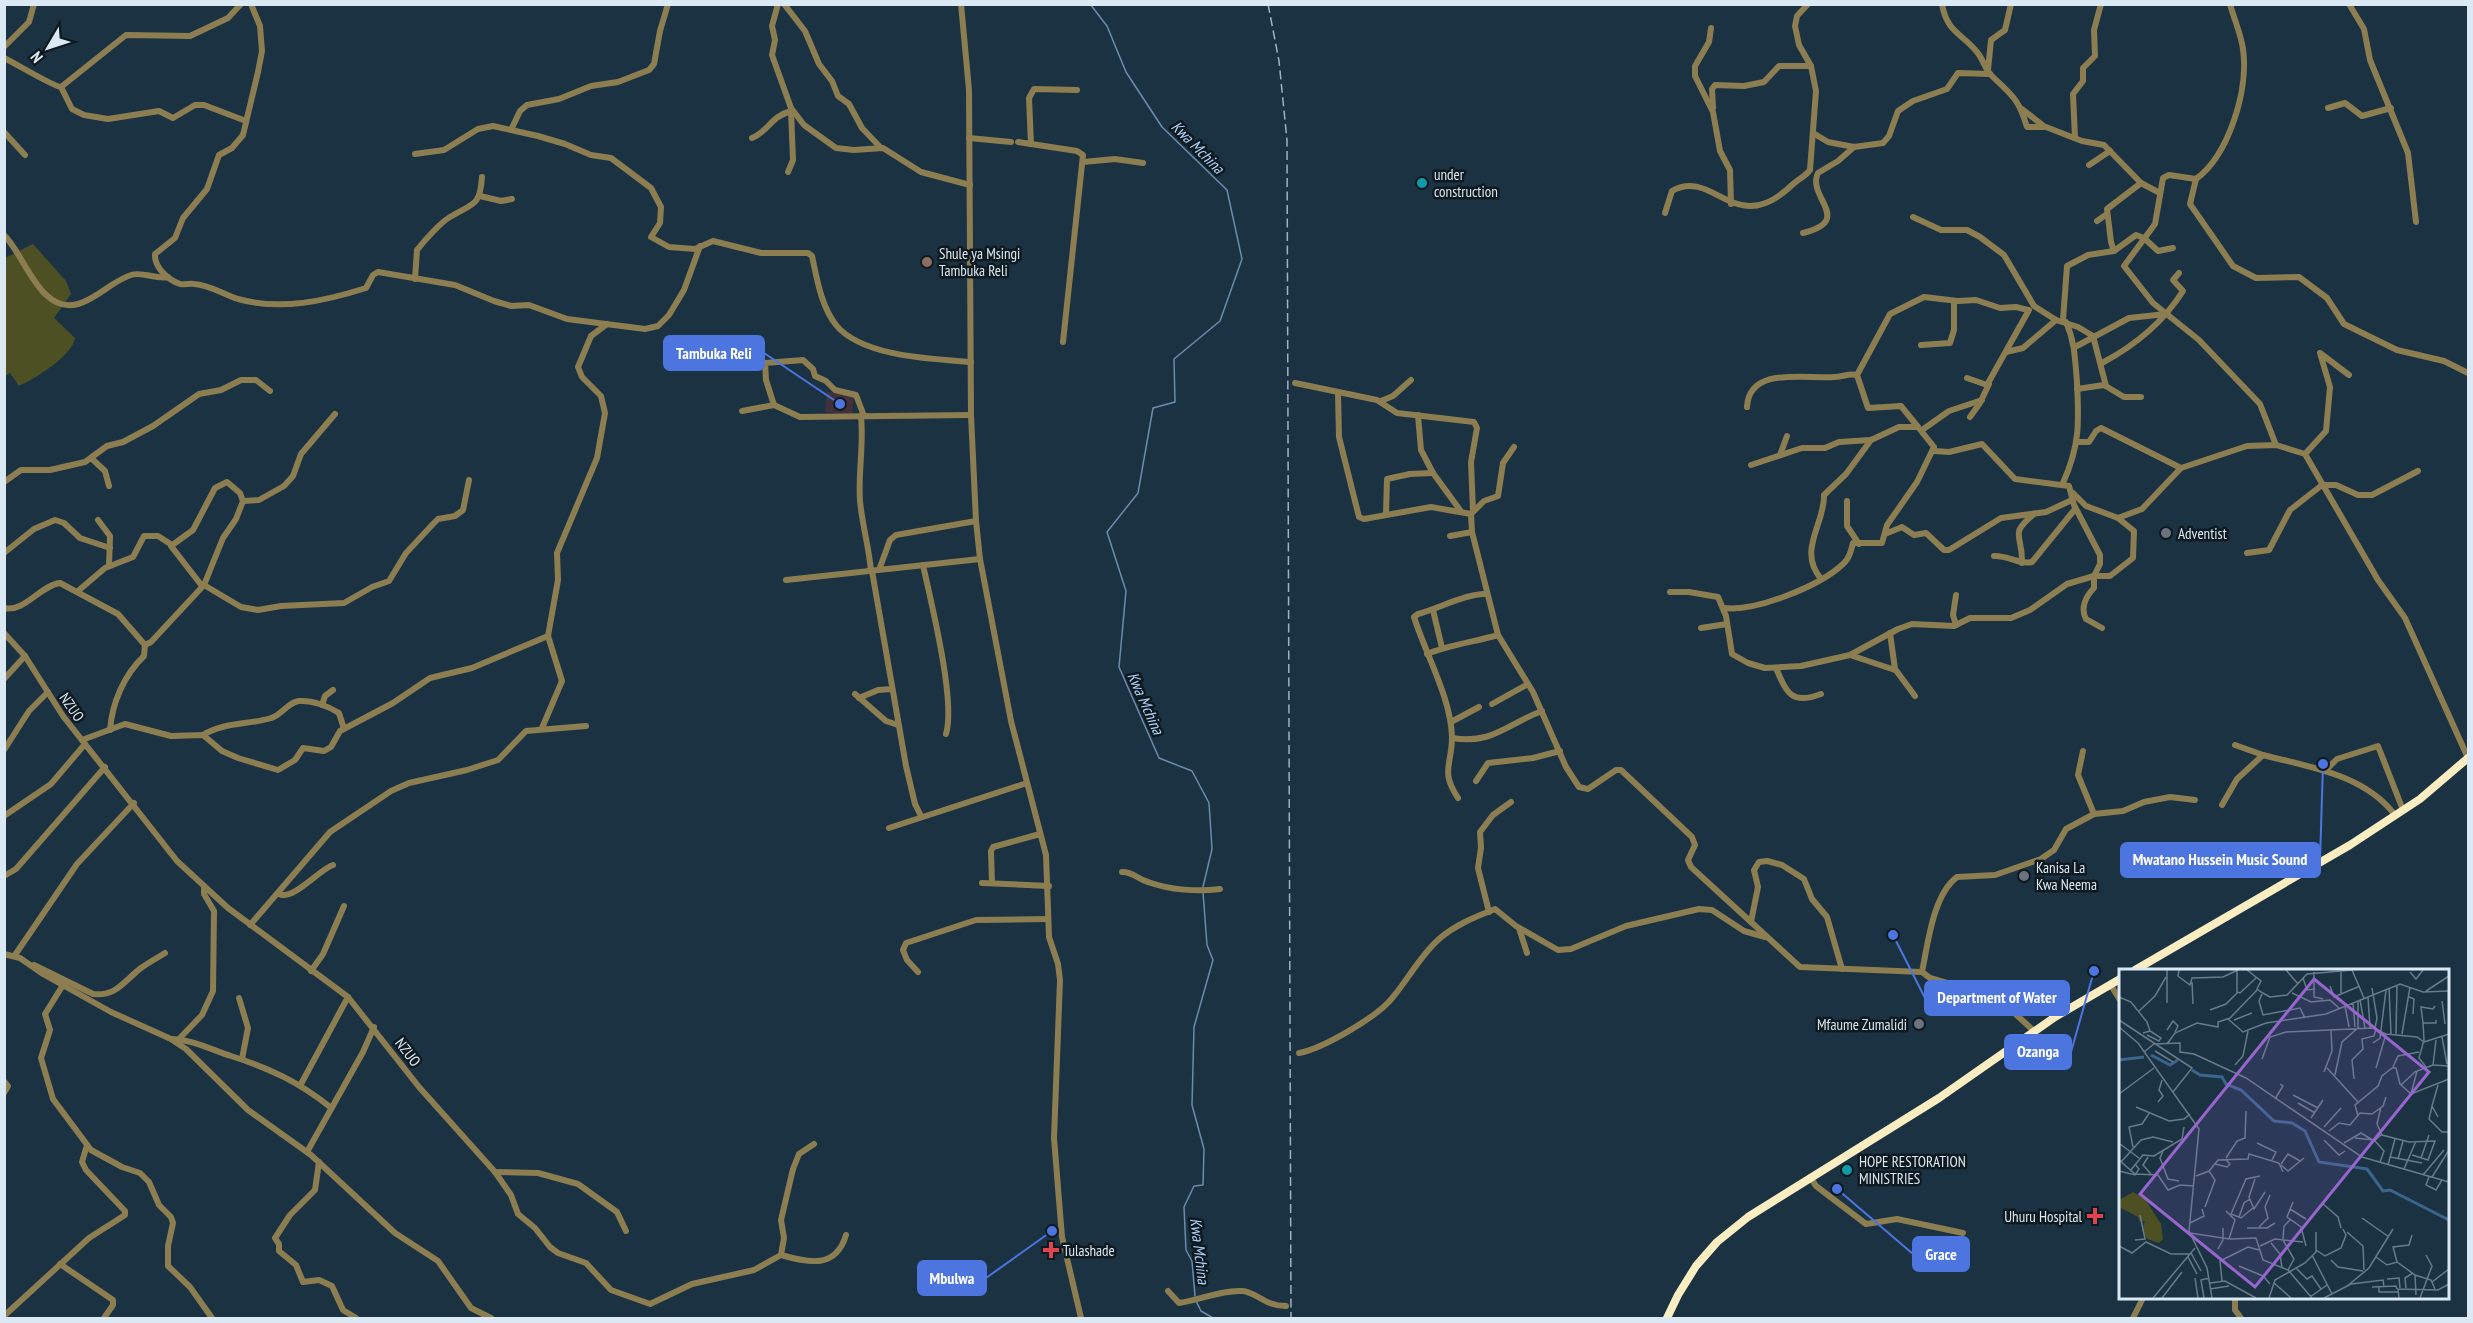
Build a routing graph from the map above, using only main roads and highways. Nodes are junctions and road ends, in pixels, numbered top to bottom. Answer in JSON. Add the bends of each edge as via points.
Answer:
{"nodes":[{"id":1,"x":2468,"y":758,"type":"edge"},
{"id":2,"x":2137,"y":969,"type":"edge"},
{"id":3,"x":2119,"y":980,"type":"edge"},
{"id":4,"x":1667,"y":1318,"type":"edge"}],
"edges":[{"from":1,"to":2,"type":"highway","via":[[2420,800],[2350,845]]},
{"from":3,"to":4,"type":"highway","via":[[1748,1217],[1717,1242],[1688,1277]]}]}
